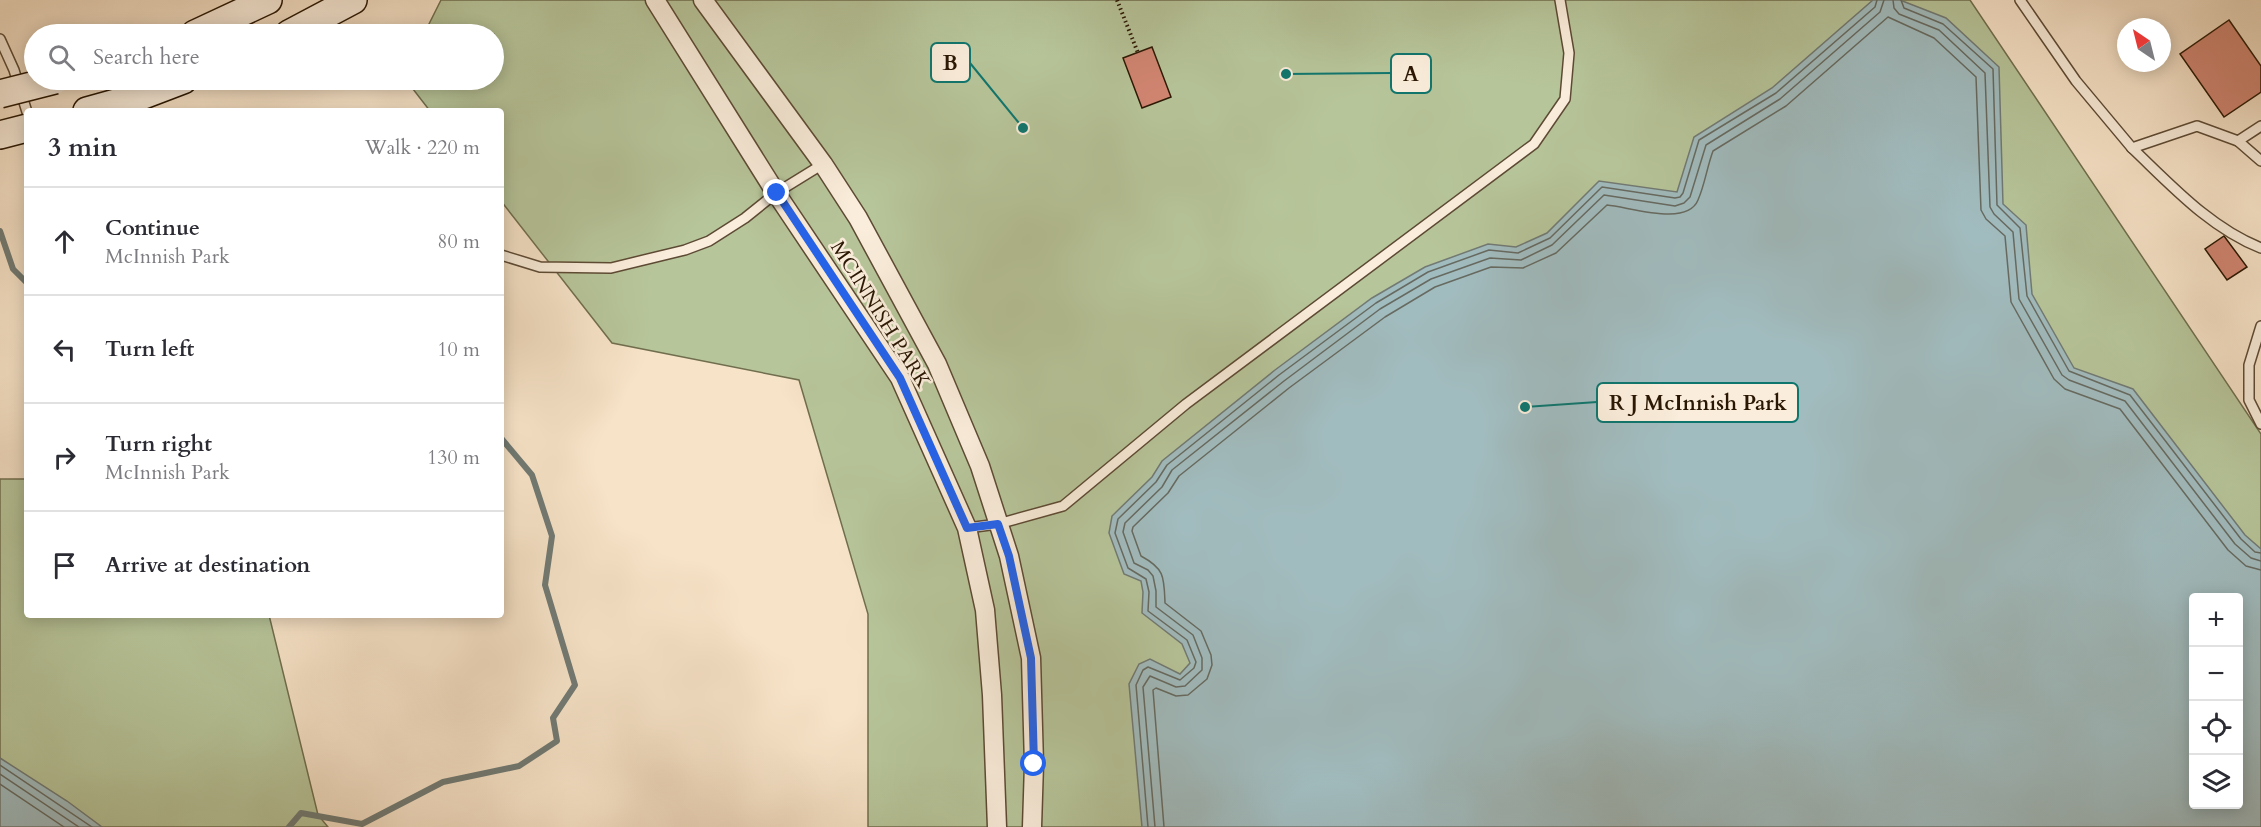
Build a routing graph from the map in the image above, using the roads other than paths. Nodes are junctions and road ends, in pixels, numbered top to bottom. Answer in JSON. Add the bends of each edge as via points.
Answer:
{"nodes":[{"id":1,"x":267,"y":0,"type":"edge"},
{"id":2,"x":353,"y":0,"type":"edge"},
{"id":3,"x":655,"y":0,"type":"edge"},
{"id":4,"x":703,"y":0,"type":"edge"},
{"id":5,"x":1560,"y":0,"type":"edge"},
{"id":6,"x":2020,"y":0,"type":"edge"},
{"id":7,"x":218,"y":24,"type":"edge"},
{"id":8,"x":308,"y":24,"type":"edge"},
{"id":9,"x":0,"y":39,"type":"edge"},
{"id":10,"x":24,"y":88,"type":"edge"},
{"id":11,"x":157,"y":90,"type":"edge"},
{"id":12,"x":0,"y":94,"type":"edge"},
{"id":13,"x":26,"y":108,"type":"edge"},
{"id":14,"x":98,"y":108,"type":"edge"},
{"id":15,"x":2261,"y":126,"type":"edge"},
{"id":16,"x":24,"y":129,"type":"edge"},
{"id":17,"x":0,"y":135,"type":"edge"},
{"id":18,"x":2238,"y":141,"type":"junction"},
{"id":19,"x":2132,"y":148,"type":"junction"},
{"id":20,"x":2261,"y":161,"type":"edge"},
{"id":21,"x":823,"y":164,"type":"junction"},
{"id":22,"x":777,"y":193,"type":"junction"},
{"id":23,"x":2261,"y":249,"type":"edge"},
{"id":24,"x":504,"y":256,"type":"edge"},
{"id":25,"x":2261,"y":326,"type":"edge"},
{"id":26,"x":2261,"y":424,"type":"edge"},
{"id":27,"x":998,"y":524,"type":"junction"},
{"id":28,"x":967,"y":528,"type":"junction"},
{"id":29,"x":997,"y":827,"type":"edge"},
{"id":30,"x":1032,"y":827,"type":"edge"}],
"edges":[{"from":1,"to":7,"type":"main road"},
{"from":2,"to":8,"type":"main road"},
{"from":3,"to":22,"type":"street","name":"MCINNISH PARK"},
{"from":4,"to":21,"type":"street","name":"MCINNISH PARK"},
{"from":5,"to":27,"type":"lane","via":[[1569,53],[1564,99],[1534,144],[1186,404],[1063,506]]},
{"from":6,"to":19,"type":"lane","via":[[2076,81]]},
{"from":9,"to":13,"type":"lane"},
{"from":10,"to":12,"type":"main road","bridge":true},
{"from":11,"to":14,"type":"main road"},
{"from":15,"to":18,"type":"lane"},
{"from":16,"to":17,"type":"main road"},
{"from":18,"to":19,"type":"lane","via":[[2197,126]]},
{"from":18,"to":20,"type":"lane"},
{"from":19,"to":23,"type":"lane","via":[[2193,207]]},
{"from":21,"to":22,"type":"lane"},
{"from":21,"to":27,"type":"street","name":"MCINNISH PARK","via":[[858,218],[937,364],[980,466]]},
{"from":22,"to":24,"type":"lane","via":[[709,241],[611,268],[540,267]]},
{"from":22,"to":28,"type":"street","name":"MCINNISH PARK","via":[[900,378]]},
{"from":25,"to":26,"type":"lane","via":[[2249,365],[2249,400]]},
{"from":27,"to":28,"type":"lane"},
{"from":27,"to":30,"type":"street","name":"MCINNISH PARK","via":[[1009,556],[1031,658]]},
{"from":28,"to":29,"type":"street","name":"MCINNISH PARK","via":[[985,610]]}]}
